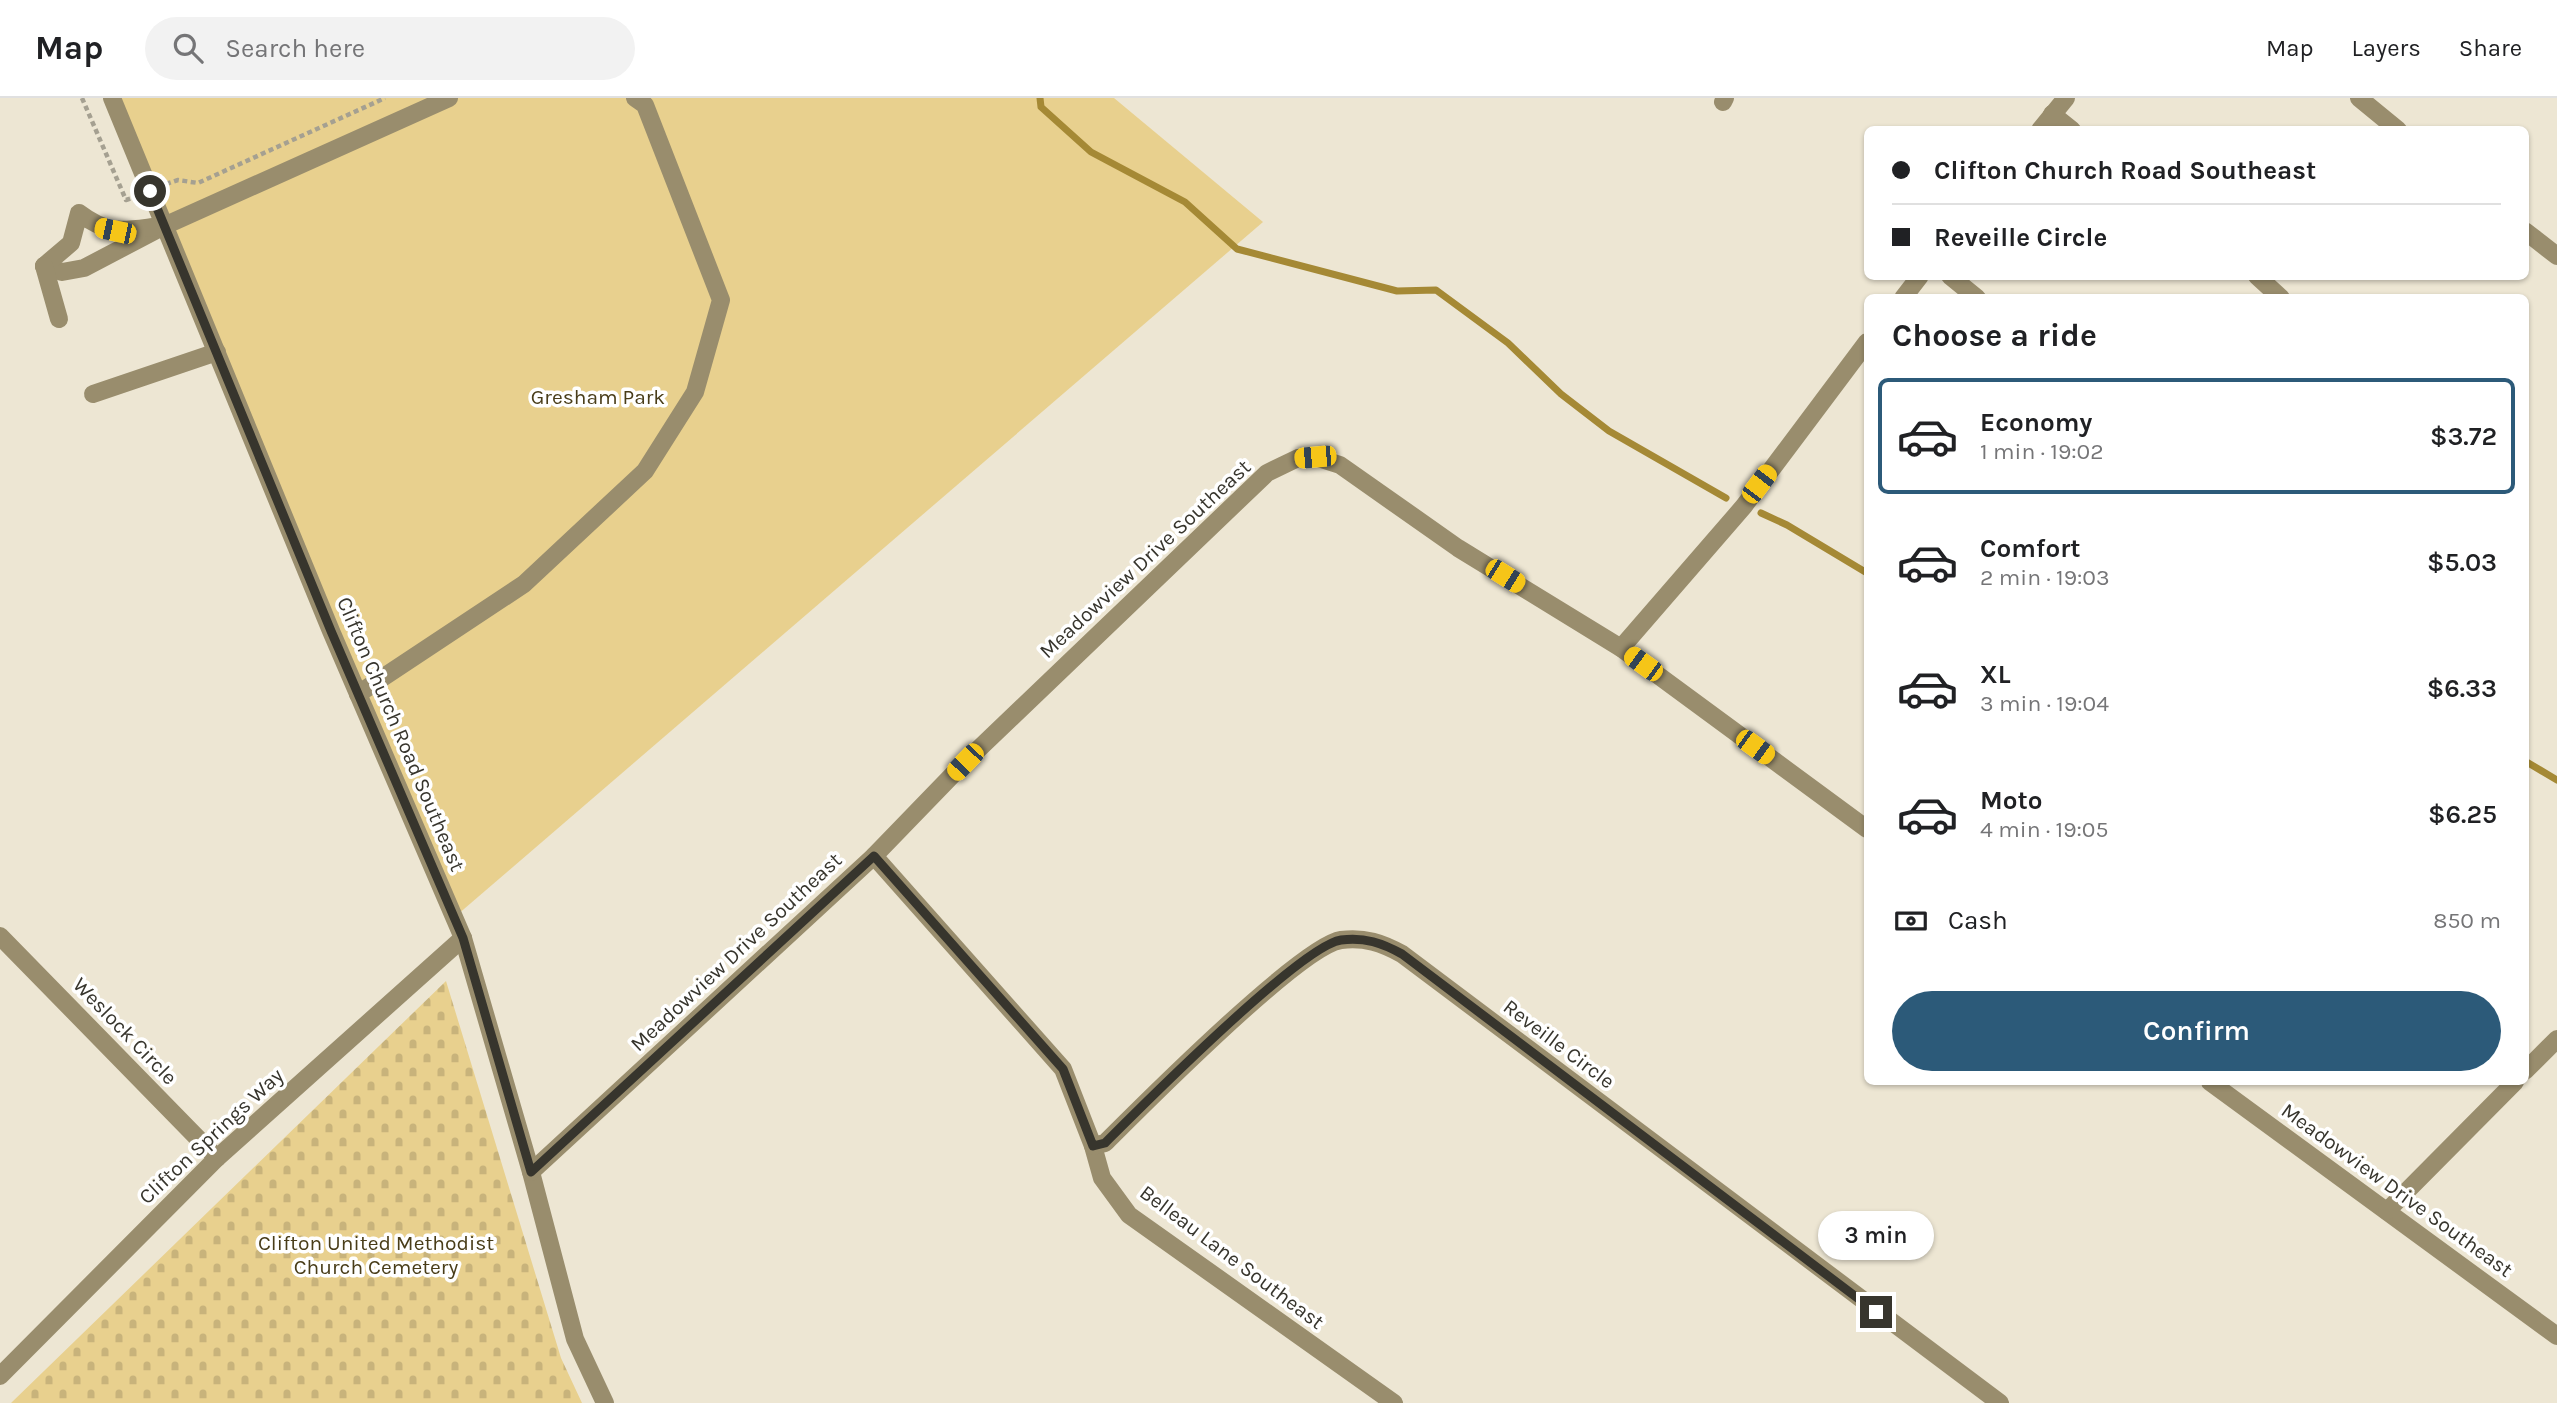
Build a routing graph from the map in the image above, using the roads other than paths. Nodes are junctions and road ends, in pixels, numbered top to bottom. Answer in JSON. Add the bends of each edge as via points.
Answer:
{"nodes":[{"id":1,"x":111,"y":98,"type":"edge"},
{"id":2,"x":449,"y":98,"type":"edge"},
{"id":3,"x":2066,"y":98,"type":"edge"},
{"id":4,"x":2359,"y":98,"type":"edge"},
{"id":5,"x":642,"y":100,"type":"edge"},
{"id":6,"x":2052,"y":114,"type":"junction"},
{"id":7,"x":2043,"y":126,"type":"edge"},
{"id":8,"x":2067,"y":126,"type":"edge"},
{"id":9,"x":2393,"y":126,"type":"edge"},
{"id":10,"x":164,"y":226,"type":"junction"},
{"id":11,"x":2529,"y":234,"type":"edge"},
{"id":12,"x":2557,"y":257,"type":"edge"},
{"id":13,"x":44,"y":266,"type":"junction"},
{"id":14,"x":1917,"y":280,"type":"edge"},
{"id":15,"x":1955,"y":280,"type":"edge"},
{"id":16,"x":2261,"y":280,"type":"edge"},
{"id":17,"x":1906,"y":294,"type":"edge"},
{"id":18,"x":1972,"y":294,"type":"edge"},
{"id":19,"x":2277,"y":294,"type":"edge"},
{"id":20,"x":60,"y":319,"type":"dead end"},
{"id":21,"x":217,"y":352,"type":"junction"},
{"id":22,"x":1861,"y":362,"type":"edge"},
{"id":23,"x":93,"y":394,"type":"dead end"},
{"id":24,"x":1621,"y":648,"type":"junction"},
{"id":25,"x":358,"y":694,"type":"junction"},
{"id":26,"x":1864,"y":827,"type":"edge"},
{"id":27,"x":874,"y":856,"type":"junction"},
{"id":28,"x":0,"y":936,"type":"edge"},
{"id":29,"x":463,"y":938,"type":"junction"},
{"id":30,"x":2557,"y":1039,"type":"edge"},
{"id":31,"x":2529,"y":1067,"type":"edge"},
{"id":32,"x":2214,"y":1085,"type":"edge"},
{"id":33,"x":2512,"y":1085,"type":"edge"},
{"id":34,"x":1093,"y":1146,"type":"junction"},
{"id":35,"x":217,"y":1158,"type":"junction"},
{"id":36,"x":531,"y":1172,"type":"junction"},
{"id":37,"x":2387,"y":1211,"type":"junction"},
{"id":38,"x":2557,"y":1336,"type":"edge"},
{"id":39,"x":0,"y":1376,"type":"edge"},
{"id":40,"x":605,"y":1403,"type":"edge"},
{"id":41,"x":1394,"y":1403,"type":"edge"},
{"id":42,"x":2000,"y":1403,"type":"edge"}],
"edges":[{"from":1,"to":10,"type":"street","name":"Clifton Church Road Southeast"},
{"from":2,"to":10,"type":"street"},
{"from":3,"to":6,"type":"street"},
{"from":4,"to":9,"type":"street"},
{"from":5,"to":25,"type":"street","via":[[721,300],[695,392],[645,471],[524,584]]},
{"from":6,"to":7,"type":"street"},
{"from":6,"to":8,"type":"street"},
{"from":10,"to":13,"type":"street","via":[[84,268],[62,272]]},
{"from":10,"to":13,"type":"street","via":[[115,231],[98,228],[79,213],[71,243]]},
{"from":10,"to":21,"type":"street","name":"Clifton Church Road Southeast"},
{"from":11,"to":12,"type":"street"},
{"from":13,"to":20,"type":"street"},
{"from":14,"to":17,"type":"street"},
{"from":15,"to":18,"type":"street"},
{"from":16,"to":19,"type":"street"},
{"from":21,"to":23,"type":"street"},
{"from":21,"to":25,"type":"street","name":"Clifton Church Road Southeast"},
{"from":22,"to":24,"type":"street"},
{"from":24,"to":26,"type":"street","name":"Meadowview Drive Southeast"},
{"from":24,"to":27,"type":"street","name":"Meadowview Drive Southeast","via":[[1458,548],[1340,465],[1315,457],[1298,458],[1268,473],[965,762]]},
{"from":25,"to":29,"type":"street","name":"Clifton Church Road Southeast"},
{"from":27,"to":34,"type":"street","name":"Belleau Lane Southeast","via":[[1063,1069]]},
{"from":27,"to":36,"type":"street","name":"Meadowview Drive Southeast"},
{"from":28,"to":35,"type":"street","name":"Weslock Circle"},
{"from":29,"to":35,"type":"street","name":"Clifton Springs Way"},
{"from":29,"to":36,"type":"street","name":"Clifton Church Road Southeast"},
{"from":30,"to":31,"type":"street"},
{"from":32,"to":37,"type":"street","name":"Meadowview Drive Southeast"},
{"from":33,"to":37,"type":"street"},
{"from":34,"to":41,"type":"street","name":"Belleau Lane Southeast","via":[[1102,1178],[1129,1215]]},
{"from":34,"to":42,"type":"street","name":"Reveille Circle","via":[[1105,1143],[1312,954],[1339,940],[1376,940],[1402,954]]},
{"from":35,"to":39,"type":"street","name":"Clifton Springs Way"},
{"from":36,"to":40,"type":"street","name":"Clifton Church Road Southeast","via":[[575,1339]]},
{"from":37,"to":38,"type":"street","name":"Meadowview Drive Southeast"}]}
